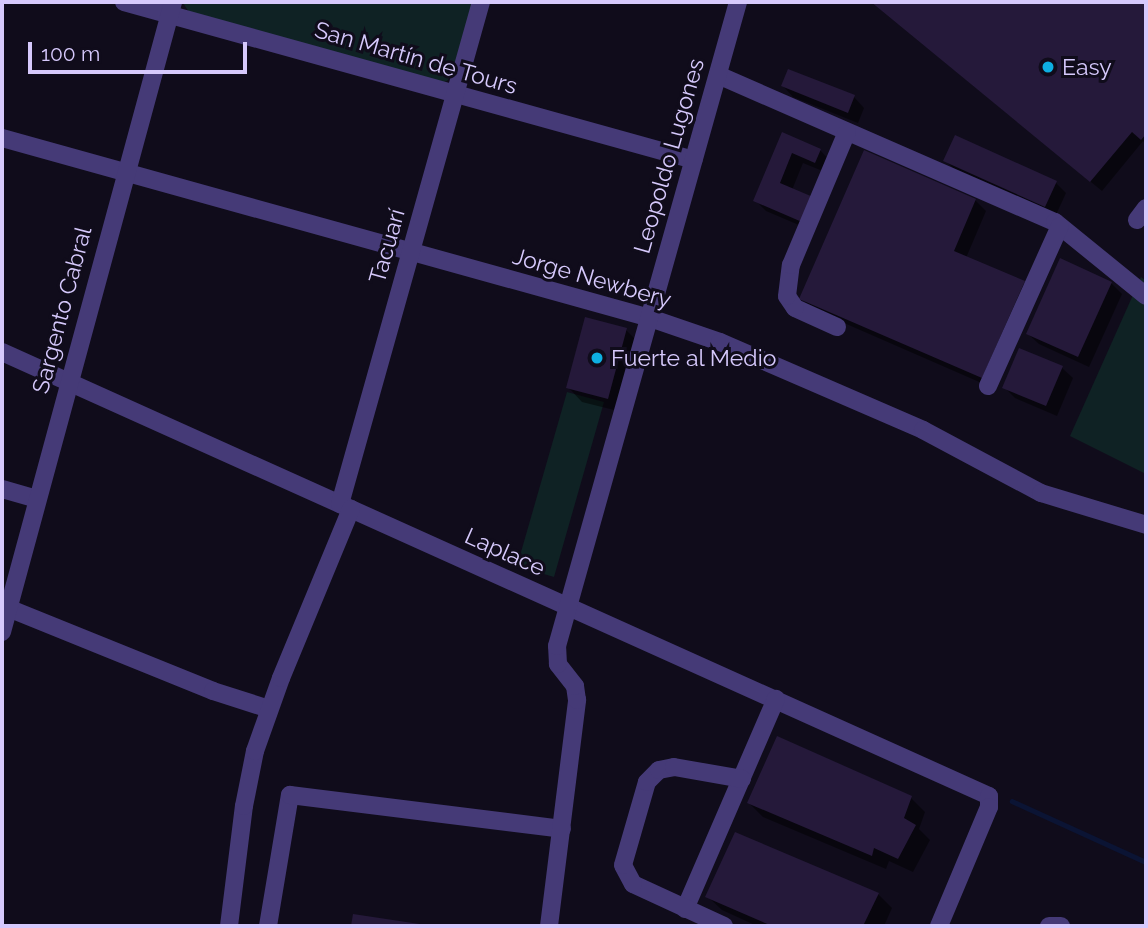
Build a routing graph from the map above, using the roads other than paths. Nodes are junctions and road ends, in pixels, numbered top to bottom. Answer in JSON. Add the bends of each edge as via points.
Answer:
{"nodes":[{"id":1,"x":124,"y":2,"type":"edge"},
{"id":2,"x":481,"y":2,"type":"edge"},
{"id":3,"x":738,"y":2,"type":"edge"},
{"id":4,"x":171,"y":8,"type":"edge"},
{"id":5,"x":718,"y":75,"type":"junction"},
{"id":6,"x":455,"y":94,"type":"junction"},
{"id":7,"x":847,"y":132,"type":"junction"},
{"id":8,"x":2,"y":138,"type":"edge"},
{"id":9,"x":694,"y":160,"type":"junction"},
{"id":10,"x":126,"y":172,"type":"junction"},
{"id":11,"x":1060,"y":226,"type":"junction"},
{"id":12,"x":411,"y":252,"type":"junction"},
{"id":13,"x":1146,"y":296,"type":"edge"},
{"id":14,"x":650,"y":318,"type":"junction"},
{"id":15,"x":837,"y":327,"type":"dead end"},
{"id":16,"x":2,"y":352,"type":"edge"},
{"id":17,"x":68,"y":382,"type":"junction"},
{"id":18,"x":988,"y":386,"type":"dead end"},
{"id":19,"x":2,"y":489,"type":"edge"},
{"id":20,"x":37,"y":499,"type":"junction"},
{"id":21,"x":346,"y":507,"type":"junction"},
{"id":22,"x":1146,"y":525,"type":"edge"},
{"id":23,"x":569,"y":607,"type":"junction"},
{"id":24,"x":8,"y":608,"type":"junction"},
{"id":25,"x":2,"y":632,"type":"edge"},
{"id":26,"x":776,"y":699,"type":"junction"},
{"id":27,"x":269,"y":709,"type":"junction"},
{"id":28,"x":742,"y":779,"type":"junction"},
{"id":29,"x":562,"y":829,"type":"junction"},
{"id":30,"x":685,"y":909,"type":"junction"},
{"id":31,"x":229,"y":926,"type":"edge"},
{"id":32,"x":268,"y":926,"type":"edge"},
{"id":33,"x":550,"y":926,"type":"edge"},
{"id":34,"x":724,"y":926,"type":"edge"},
{"id":35,"x":939,"y":926,"type":"edge"},
{"id":36,"x":1049,"y":926,"type":"edge"},
{"id":37,"x":1061,"y":926,"type":"edge"}],
"edges":[{"from":1,"to":4,"type":"street","name":"San Martín de Tours"},
{"from":2,"to":6,"type":"street","name":"Tacuarí"},
{"from":3,"to":5,"type":"street","name":"Leopoldo Lugones"},
{"from":4,"to":6,"type":"street","name":"San Martín de Tours"},
{"from":4,"to":10,"type":"street","name":"Sargento Cabral"},
{"from":5,"to":7,"type":"street"},
{"from":5,"to":9,"type":"street","name":"Leopoldo Lugones"},
{"from":6,"to":9,"type":"street","name":"San Martín de Tours"},
{"from":6,"to":12,"type":"street","name":"Tacuarí"},
{"from":7,"to":11,"type":"street"},
{"from":7,"to":15,"type":"street","via":[[791,265],[787,296],[795,308]]},
{"from":8,"to":10,"type":"street","name":"Jorge Newbery"},
{"from":9,"to":14,"type":"street","name":"Leopoldo Lugones"},
{"from":10,"to":12,"type":"street","name":"Jorge Newbery"},
{"from":10,"to":17,"type":"street","name":"Sargento Cabral"},
{"from":11,"to":13,"type":"street"},
{"from":11,"to":18,"type":"street"},
{"from":12,"to":14,"type":"street","name":"Jorge Newbery"},
{"from":12,"to":21,"type":"street","name":"Tacuarí"},
{"from":14,"to":22,"type":"street","name":"Jorge Newbery","via":[[720,342],[923,430],[1041,493]]},
{"from":14,"to":23,"type":"street","name":"Leopoldo Lugones"},
{"from":16,"to":17,"type":"street","name":"Laplace"},
{"from":17,"to":20,"type":"street","name":"Sargento Cabral"},
{"from":17,"to":21,"type":"street","name":"Laplace"},
{"from":19,"to":20,"type":"street"},
{"from":20,"to":24,"type":"street","name":"Sargento Cabral"},
{"from":21,"to":23,"type":"street","name":"Laplace"},
{"from":21,"to":27,"type":"street","name":"Tacuarí"},
{"from":23,"to":26,"type":"street","name":"Laplace"},
{"from":23,"to":29,"type":"street","name":"Leopoldo Lugones","via":[[557,646],[558,663],[575,686],[577,700]]},
{"from":24,"to":25,"type":"street","name":"Sargento Cabral"},
{"from":24,"to":27,"type":"street"},
{"from":26,"to":28,"type":"street"},
{"from":26,"to":35,"type":"street","name":"Laplace","via":[[989,796],[989,807]]},
{"from":27,"to":31,"type":"street","name":"Tacuarí","via":[[244,806]]},
{"from":28,"to":30,"type":"street"},
{"from":28,"to":30,"type":"street","via":[[674,767],[659,770],[648,782],[623,865],[625,875],[633,884]]},
{"from":29,"to":32,"type":"street","via":[[290,795]]},
{"from":29,"to":33,"type":"street","name":"Leopoldo Lugones"},
{"from":30,"to":34,"type":"street"},
{"from":36,"to":37,"type":"street"}]}
